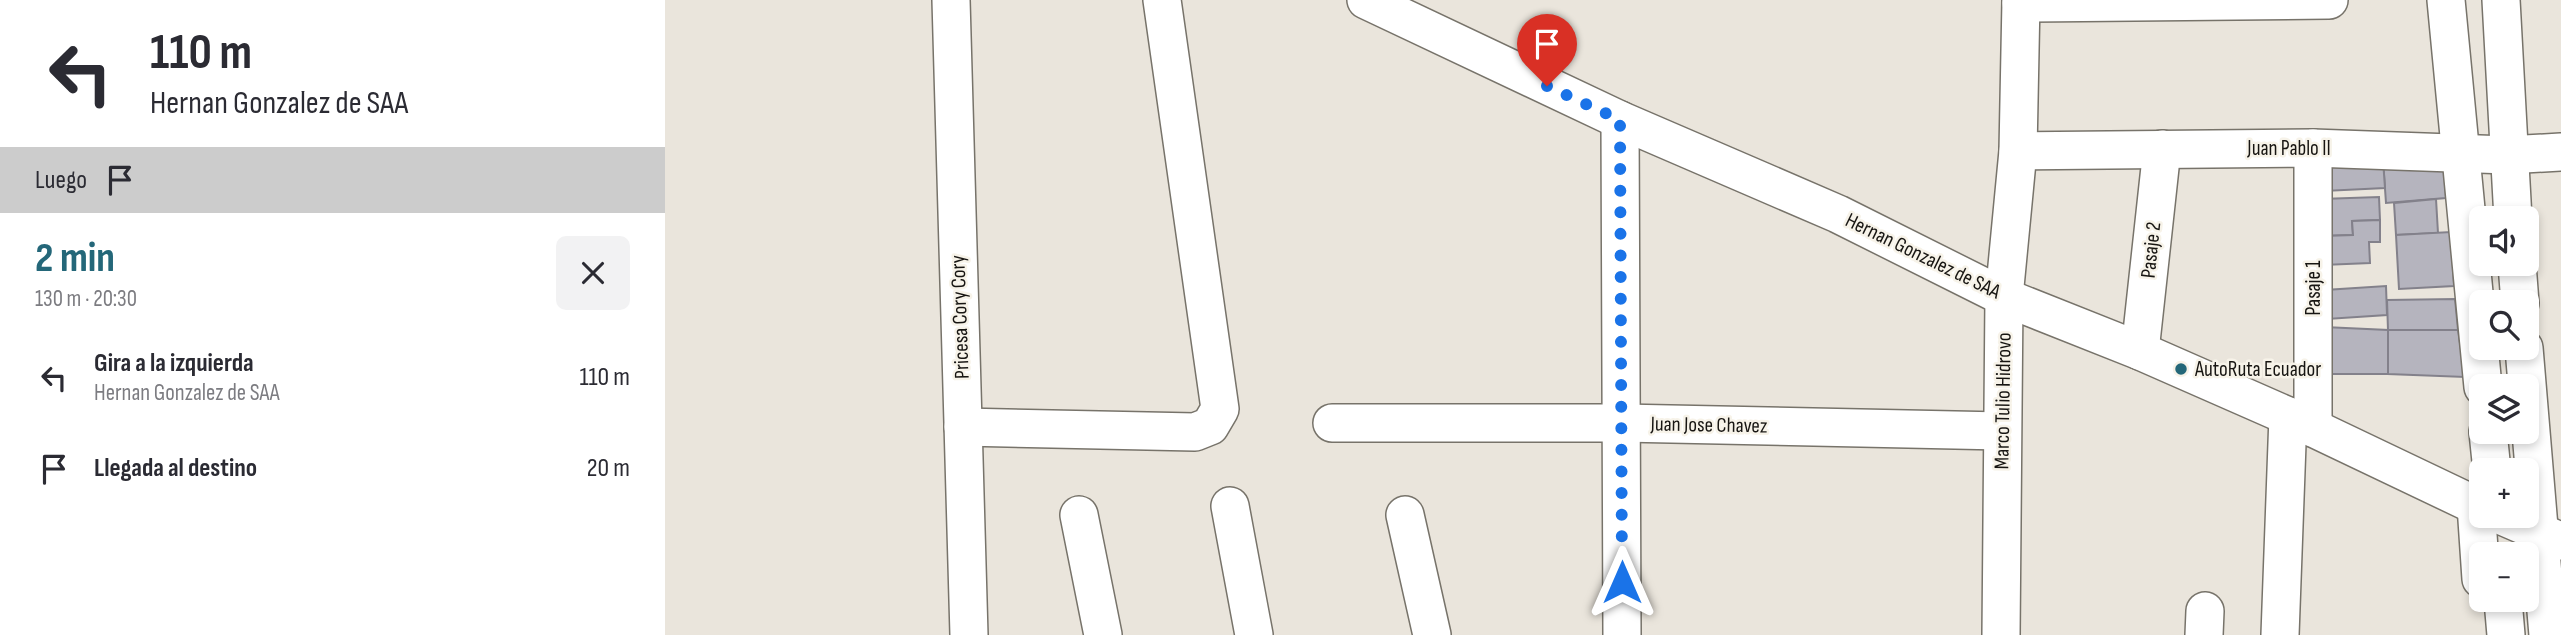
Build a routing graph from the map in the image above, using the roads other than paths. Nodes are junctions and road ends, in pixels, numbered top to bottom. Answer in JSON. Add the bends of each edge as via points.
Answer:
{"nodes":[{"id":1,"x":951,"y":0,"type":"edge"},
{"id":2,"x":1162,"y":0,"type":"edge"},
{"id":3,"x":1366,"y":0,"type":"edge"},
{"id":4,"x":2329,"y":0,"type":"edge"},
{"id":5,"x":2446,"y":0,"type":"edge"},
{"id":6,"x":2501,"y":0,"type":"edge"},
{"id":7,"x":2021,"y":2,"type":"edge"},
{"id":8,"x":1406,"y":8,"type":"edge"},
{"id":9,"x":1620,"y":120,"type":"junction"},
{"id":10,"x":2313,"y":148,"type":"junction"},
{"id":11,"x":2162,"y":149,"type":"junction"},
{"id":12,"x":2018,"y":151,"type":"junction"},
{"id":13,"x":2460,"y":151,"type":"junction"},
{"id":14,"x":2561,"y":152,"type":"edge"},
{"id":15,"x":2507,"y":155,"type":"junction"},
{"id":16,"x":2512,"y":206,"type":"edge"},
{"id":17,"x":2004,"y":297,"type":"junction"},
{"id":18,"x":2140,"y":351,"type":"junction"},
{"id":19,"x":2526,"y":360,"type":"edge"},
{"id":20,"x":2482,"y":374,"type":"edge"},
{"id":21,"x":2301,"y":422,"type":"junction"},
{"id":22,"x":1332,"y":423,"type":"dead end"},
{"id":23,"x":1622,"y":423,"type":"junction"},
{"id":24,"x":963,"y":427,"type":"junction"},
{"id":25,"x":2001,"y":431,"type":"junction"},
{"id":26,"x":2469,"y":502,"type":"edge"},
{"id":27,"x":1230,"y":506,"type":"dead end"},
{"id":28,"x":1079,"y":515,"type":"dead end"},
{"id":29,"x":1405,"y":515,"type":"dead end"},
{"id":30,"x":2530,"y":528,"type":"edge"},
{"id":31,"x":2550,"y":536,"type":"edge"},
{"id":32,"x":2484,"y":612,"type":"edge"},
{"id":33,"x":2504,"y":612,"type":"edge"},
{"id":34,"x":969,"y":635,"type":"edge"},
{"id":35,"x":1103,"y":635,"type":"edge"},
{"id":36,"x":1254,"y":635,"type":"edge"},
{"id":37,"x":1432,"y":635,"type":"edge"},
{"id":38,"x":1622,"y":635,"type":"edge"},
{"id":39,"x":2000,"y":635,"type":"edge"},
{"id":40,"x":2280,"y":635,"type":"edge"},
{"id":41,"x":2486,"y":635,"type":"edge"},
{"id":42,"x":2506,"y":635,"type":"edge"},
{"id":43,"x":2548,"y":635,"type":"edge"}],
"edges":[{"from":1,"to":24,"type":"street","name":"Pricesa Cory Cory"},
{"from":2,"to":24,"type":"street","via":[[1220,410],[1210,426],[1195,432]]},
{"from":3,"to":8,"type":"street","name":"Hernan Gonzalez de SAA"},
{"from":4,"to":7,"type":"street"},
{"from":5,"to":13,"type":"street"},
{"from":6,"to":15,"type":"street"},
{"from":7,"to":12,"type":"street","name":"Marco Tulio Hidrovo"},
{"from":8,"to":9,"type":"street","name":"Hernan Gonzalez de SAA"},
{"from":9,"to":17,"type":"street","name":"Hernan Gonzalez de SAA","via":[[1838,214]]},
{"from":9,"to":23,"type":"street"},
{"from":10,"to":11,"type":"street","name":"Juan Pablo II"},
{"from":10,"to":13,"type":"street","name":"Juan Pablo II"},
{"from":10,"to":21,"type":"street","name":"Pasaje 1"},
{"from":11,"to":12,"type":"street","name":"Juan Pablo II"},
{"from":11,"to":18,"type":"street","name":"Pasaje 2"},
{"from":12,"to":17,"type":"street","name":"Marco Tulio Hidrovo"},
{"from":13,"to":15,"type":"street","name":"Juan Pablo II"},
{"from":13,"to":20,"type":"street"},
{"from":14,"to":15,"type":"street","name":"Juan Pablo II"},
{"from":15,"to":16,"type":"street"},
{"from":17,"to":18,"type":"street","name":"Hernan Gonzalez de SAA"},
{"from":17,"to":25,"type":"street","name":"Marco Tulio Hidrovo"},
{"from":18,"to":21,"type":"street","name":"Hernan Gonzalez de SAA"},
{"from":19,"to":31,"type":"street"},
{"from":21,"to":26,"type":"street","name":"Hernan Gonzalez de SAA"},
{"from":21,"to":40,"type":"street","name":"Pasaje 1"},
{"from":22,"to":23,"type":"street","name":"Juan Jose Chavez"},
{"from":23,"to":25,"type":"street","name":"Juan Jose Chavez"},
{"from":23,"to":38,"type":"street"},
{"from":24,"to":34,"type":"street","name":"Pricesa Cory Cory"},
{"from":25,"to":39,"type":"street","name":"Marco Tulio Hidrovo"},
{"from":27,"to":36,"type":"street"},
{"from":28,"to":35,"type":"street"},
{"from":29,"to":37,"type":"street"},
{"from":30,"to":31,"type":"street","name":"Hernan Gonzalez de SAA"},
{"from":31,"to":43,"type":"street"},
{"from":32,"to":41,"type":"street"},
{"from":33,"to":42,"type":"street"}]}
